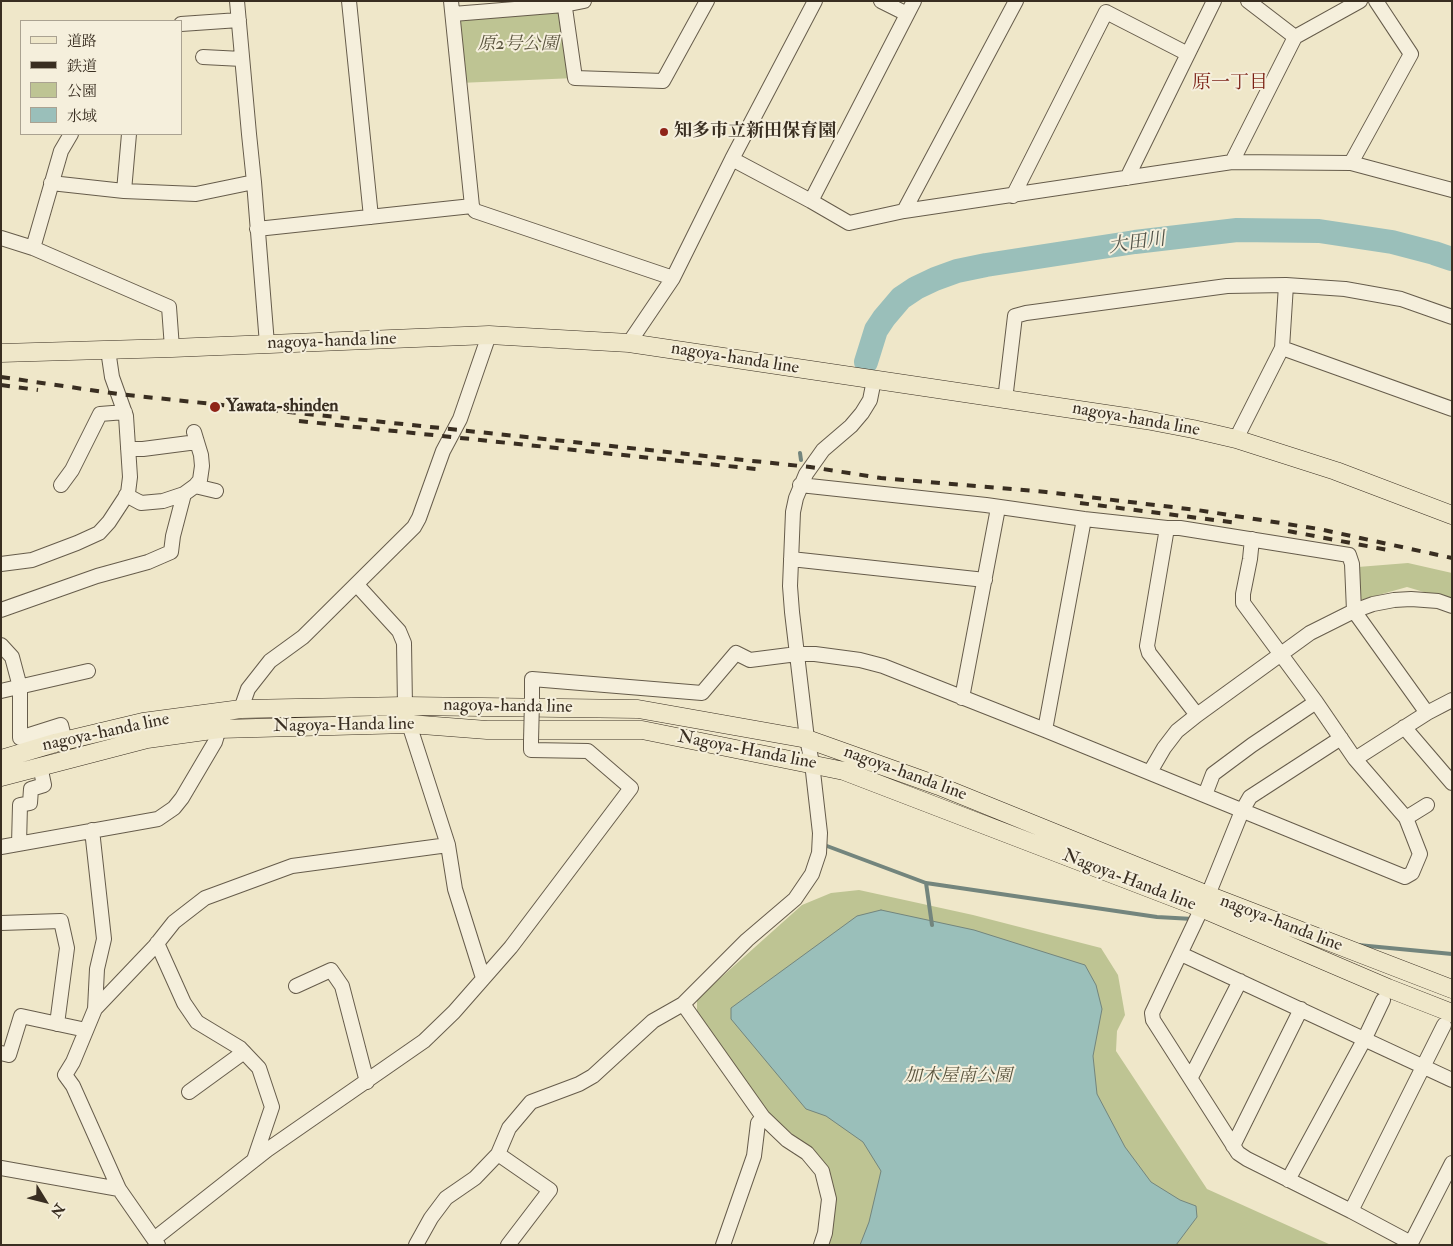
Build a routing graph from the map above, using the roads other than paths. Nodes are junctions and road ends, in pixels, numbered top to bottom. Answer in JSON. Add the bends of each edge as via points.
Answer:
{"nodes":[{"id":1,"x":238,"y":1,"type":"edge"},
{"id":2,"x":349,"y":1,"type":"edge"},
{"id":3,"x":584,"y":1,"type":"edge"},
{"id":4,"x":707,"y":1,"type":"edge"},
{"id":5,"x":815,"y":1,"type":"edge"},
{"id":6,"x":881,"y":1,"type":"edge"},
{"id":7,"x":914,"y":1,"type":"edge"},
{"id":8,"x":1016,"y":1,"type":"edge"},
{"id":9,"x":1214,"y":1,"type":"edge"},
{"id":10,"x":1248,"y":1,"type":"edge"},
{"id":11,"x":1360,"y":1,"type":"edge"},
{"id":12,"x":1376,"y":1,"type":"edge"},
{"id":13,"x":564,"y":3,"type":"edge"},
{"id":14,"x":452,"y":8,"type":"edge"},
{"id":15,"x":907,"y":14,"type":"junction"},
{"id":16,"x":239,"y":20,"type":"junction"},
{"id":17,"x":182,"y":24,"type":"edge"},
{"id":18,"x":1295,"y":38,"type":"junction"},
{"id":19,"x":1188,"y":54,"type":"junction"},
{"id":20,"x":203,"y":57,"type":"dead end"},
{"id":21,"x":242,"y":58,"type":"junction"},
{"id":22,"x":70,"y":135,"type":"edge"},
{"id":23,"x":129,"y":135,"type":"edge"},
{"id":24,"x":732,"y":159,"type":"junction"},
{"id":25,"x":1232,"y":162,"type":"junction"},
{"id":26,"x":1351,"y":163,"type":"junction"},
{"id":27,"x":1127,"y":178,"type":"junction"},
{"id":28,"x":254,"y":182,"type":"junction"},
{"id":29,"x":51,"y":183,"type":"junction"},
{"id":30,"x":1452,"y":190,"type":"edge"},
{"id":31,"x":124,"y":191,"type":"junction"},
{"id":32,"x":1013,"y":196,"type":"junction"},
{"id":33,"x":811,"y":201,"type":"junction"},
{"id":34,"x":472,"y":206,"type":"junction"},
{"id":35,"x":904,"y":211,"type":"junction"},
{"id":36,"x":371,"y":217,"type":"junction"},
{"id":37,"x":257,"y":229,"type":"junction"},
{"id":38,"x":1,"y":238,"type":"edge"},
{"id":39,"x":33,"y":248,"type":"junction"},
{"id":40,"x":673,"y":278,"type":"junction"},
{"id":41,"x":1286,"y":285,"type":"junction"},
{"id":42,"x":1452,"y":317,"type":"edge"},
{"id":43,"x":488,"y":335,"type":"junction"},
{"id":44,"x":629,"y":343,"type":"junction"},
{"id":45,"x":267,"y":344,"type":"junction"},
{"id":46,"x":172,"y":348,"type":"junction"},
{"id":47,"x":1282,"y":348,"type":"junction"},
{"id":48,"x":108,"y":350,"type":"junction"},
{"id":49,"x":1,"y":353,"type":"edge"},
{"id":50,"x":874,"y":380,"type":"junction"},
{"id":51,"x":1005,"y":400,"type":"junction"},
{"id":52,"x":1452,"y":409,"type":"edge"},
{"id":53,"x":125,"y":412,"type":"junction"},
{"id":54,"x":1236,"y":439,"type":"junction"},
{"id":55,"x":128,"y":448,"type":"junction"},
{"id":56,"x":61,"y":485,"type":"dead end"},
{"id":57,"x":800,"y":486,"type":"junction"},
{"id":58,"x":189,"y":490,"type":"junction"},
{"id":59,"x":216,"y":491,"type":"dead end"},
{"id":60,"x":126,"y":495,"type":"junction"},
{"id":61,"x":998,"y":508,"type":"junction"},
{"id":62,"x":1452,"y":515,"type":"edge"},
{"id":63,"x":1084,"y":519,"type":"junction"},
{"id":64,"x":1167,"y":528,"type":"junction"},
{"id":65,"x":1252,"y":539,"type":"junction"},
{"id":66,"x":791,"y":559,"type":"junction"},
{"id":67,"x":1,"y":564,"type":"edge"},
{"id":68,"x":985,"y":580,"type":"junction"},
{"id":69,"x":357,"y":586,"type":"junction"},
{"id":70,"x":1452,"y":606,"type":"edge"},
{"id":71,"x":1,"y":610,"type":"edge"},
{"id":72,"x":1354,"y":611,"type":"junction"},
{"id":73,"x":1,"y":645,"type":"edge"},
{"id":74,"x":797,"y":654,"type":"junction"},
{"id":75,"x":1282,"y":655,"type":"junction"},
{"id":76,"x":88,"y":671,"type":"dead end"},
{"id":77,"x":20,"y":687,"type":"junction"},
{"id":78,"x":1,"y":691,"type":"edge"},
{"id":79,"x":962,"y":698,"type":"junction"},
{"id":80,"x":1452,"y":700,"type":"edge"},
{"id":81,"x":1316,"y":702,"type":"junction"},
{"id":82,"x":405,"y":706,"type":"junction"},
{"id":83,"x":241,"y":709,"type":"junction"},
{"id":84,"x":1427,"y":713,"type":"junction"},
{"id":85,"x":1197,"y":715,"type":"junction"},
{"id":86,"x":409,"y":724,"type":"junction"},
{"id":87,"x":1404,"y":727,"type":"junction"},
{"id":88,"x":219,"y":729,"type":"junction"},
{"id":89,"x":1045,"y":730,"type":"junction"},
{"id":90,"x":1341,"y":738,"type":"junction"},
{"id":91,"x":807,"y":739,"type":"junction"},
{"id":92,"x":65,"y":740,"type":"junction"},
{"id":93,"x":1,"y":759,"type":"edge"},
{"id":94,"x":1355,"y":759,"type":"junction"},
{"id":95,"x":812,"y":763,"type":"junction"},
{"id":96,"x":40,"y":766,"type":"junction"},
{"id":97,"x":1150,"y":772,"type":"junction"},
{"id":98,"x":1,"y":777,"type":"edge"},
{"id":99,"x":1452,"y":783,"type":"edge"},
{"id":100,"x":1205,"y":795,"type":"junction"},
{"id":101,"x":1427,"y":805,"type":"dead end"},
{"id":102,"x":1242,"y":811,"type":"junction"},
{"id":103,"x":1406,"y":818,"type":"junction"},
{"id":104,"x":92,"y":830,"type":"junction"},
{"id":105,"x":19,"y":844,"type":"junction"},
{"id":106,"x":448,"y":845,"type":"junction"},
{"id":107,"x":1,"y":847,"type":"edge"},
{"id":108,"x":1204,"y":902,"type":"junction"},
{"id":109,"x":1,"y":923,"type":"edge"},
{"id":110,"x":157,"y":943,"type":"junction"},
{"id":111,"x":1181,"y":954,"type":"junction"},
{"id":112,"x":483,"y":978,"type":"junction"},
{"id":113,"x":1240,"y":981,"type":"junction"},
{"id":114,"x":296,"y":986,"type":"dead end"},
{"id":115,"x":1452,"y":989,"type":"edge"},
{"id":116,"x":1383,"y":1000,"type":"dead end"},
{"id":117,"x":683,"y":1004,"type":"junction"},
{"id":118,"x":95,"y":1009,"type":"junction"},
{"id":119,"x":1301,"y":1009,"type":"junction"},
{"id":120,"x":1448,"y":1019,"type":"edge"},
{"id":121,"x":57,"y":1024,"type":"junction"},
{"id":122,"x":86,"y":1030,"type":"junction"},
{"id":123,"x":1364,"y":1040,"type":"junction"},
{"id":124,"x":244,"y":1052,"type":"junction"},
{"id":125,"x":1,"y":1053,"type":"edge"},
{"id":126,"x":1424,"y":1068,"type":"junction"},
{"id":127,"x":1191,"y":1077,"type":"junction"},
{"id":128,"x":1452,"y":1080,"type":"edge"},
{"id":129,"x":367,"y":1082,"type":"junction"},
{"id":130,"x":189,"y":1092,"type":"dead end"},
{"id":131,"x":764,"y":1117,"type":"junction"},
{"id":132,"x":1233,"y":1146,"type":"junction"},
{"id":133,"x":498,"y":1154,"type":"junction"},
{"id":134,"x":254,"y":1160,"type":"junction"},
{"id":135,"x":1452,"y":1163,"type":"edge"},
{"id":136,"x":1,"y":1168,"type":"edge"},
{"id":137,"x":1288,"y":1180,"type":"junction"},
{"id":138,"x":119,"y":1189,"type":"junction"},
{"id":139,"x":1351,"y":1211,"type":"junction"},
{"id":140,"x":156,"y":1242,"type":"edge"},
{"id":141,"x":1410,"y":1244,"type":"edge"},
{"id":142,"x":416,"y":1245,"type":"edge"},
{"id":143,"x":508,"y":1245,"type":"edge"},
{"id":144,"x":723,"y":1245,"type":"edge"},
{"id":145,"x":821,"y":1245,"type":"edge"}],
"edges":[{"from":1,"to":16,"type":"street"},
{"from":2,"to":36,"type":"street"},
{"from":3,"to":13,"type":"street"},
{"from":4,"to":13,"type":"street","via":[[663,81],[575,78]]},
{"from":5,"to":24,"type":"street"},
{"from":6,"to":15,"type":"street"},
{"from":7,"to":15,"type":"street"},
{"from":8,"to":35,"type":"street"},
{"from":9,"to":19,"type":"street"},
{"from":10,"to":18,"type":"street"},
{"from":11,"to":18,"type":"street"},
{"from":12,"to":26,"type":"street","via":[[1411,54]]},
{"from":13,"to":14,"type":"street"},
{"from":14,"to":34,"type":"street"},
{"from":15,"to":33,"type":"street"},
{"from":16,"to":17,"type":"street"},
{"from":16,"to":21,"type":"street"},
{"from":18,"to":25,"type":"street"},
{"from":19,"to":27,"type":"street"},
{"from":19,"to":32,"type":"street","via":[[1106,12]]},
{"from":20,"to":21,"type":"street"},
{"from":21,"to":28,"type":"street"},
{"from":22,"to":29,"type":"street","via":[[61,151]]},
{"from":23,"to":31,"type":"street"},
{"from":24,"to":33,"type":"street"},
{"from":24,"to":40,"type":"street"},
{"from":25,"to":26,"type":"street"},
{"from":25,"to":27,"type":"street"},
{"from":26,"to":30,"type":"street"},
{"from":27,"to":32,"type":"street"},
{"from":28,"to":31,"type":"street","via":[[196,194]]},
{"from":28,"to":37,"type":"street"},
{"from":29,"to":31,"type":"street"},
{"from":29,"to":39,"type":"street"},
{"from":32,"to":35,"type":"street"},
{"from":33,"to":35,"type":"street","via":[[849,223]]},
{"from":34,"to":36,"type":"street"},
{"from":34,"to":40,"type":"street","via":[[476,212]]},
{"from":36,"to":37,"type":"street"},
{"from":37,"to":45,"type":"street"},
{"from":38,"to":39,"type":"street"},
{"from":39,"to":46,"type":"street","via":[[169,307]]},
{"from":40,"to":44,"type":"street"},
{"from":41,"to":42,"type":"street","via":[[1345,289],[1401,299]]},
{"from":41,"to":47,"type":"street"},
{"from":41,"to":51,"type":"street","via":[[1227,286],[1016,316]]},
{"from":43,"to":44,"type":"main road","name":"nagoya-handa line"},
{"from":43,"to":45,"type":"main road","name":"nagoya-handa line"},
{"from":43,"to":69,"type":"street","via":[[460,419],[442,451],[419,518],[408,534]]},
{"from":44,"to":50,"type":"main road","name":"nagoya-handa line"},
{"from":45,"to":46,"type":"main road","name":"nagoya-handa line"},
{"from":46,"to":48,"type":"main road","name":"nagoya-handa line"},
{"from":47,"to":52,"type":"street"},
{"from":47,"to":54,"type":"street"},
{"from":48,"to":49,"type":"main road","name":"nagoya-handa line"},
{"from":48,"to":53,"type":"street","via":[[112,377]]},
{"from":50,"to":51,"type":"main road","name":"nagoya-handa line"},
{"from":50,"to":57,"type":"street","via":[[870,400],[862,413],[823,450]]},
{"from":51,"to":54,"type":"main road","name":"nagoya-handa line","via":[[1146,420]]},
{"from":53,"to":55,"type":"street"},
{"from":53,"to":56,"type":"street","via":[[100,414]]},
{"from":54,"to":62,"type":"main road","name":"nagoya-handa line","via":[[1336,471]]},
{"from":55,"to":58,"type":"street","via":[[143,450],[196,437],[201,455],[200,480]]},
{"from":55,"to":60,"type":"street","via":[[130,476]]},
{"from":57,"to":61,"type":"street"},
{"from":57,"to":66,"type":"street","via":[[793,512]]},
{"from":58,"to":59,"type":"street"},
{"from":58,"to":60,"type":"street","via":[[163,501],[141,503]]},
{"from":58,"to":71,"type":"street","via":[[173,536],[171,552]]},
{"from":60,"to":67,"type":"street","via":[[99,534],[32,560]]},
{"from":61,"to":63,"type":"street"},
{"from":61,"to":68,"type":"street"},
{"from":63,"to":64,"type":"street"},
{"from":63,"to":89,"type":"street"},
{"from":64,"to":65,"type":"street"},
{"from":64,"to":85,"type":"street","via":[[1147,646]]},
{"from":65,"to":72,"type":"street","via":[[1349,555]]},
{"from":65,"to":75,"type":"street","via":[[1243,603]]},
{"from":66,"to":68,"type":"street"},
{"from":66,"to":74,"type":"street","via":[[790,586]]},
{"from":68,"to":79,"type":"street"},
{"from":69,"to":82,"type":"street","via":[[399,631],[404,643]]},
{"from":69,"to":83,"type":"street","via":[[303,637],[270,661],[248,689]]},
{"from":70,"to":72,"type":"street","via":[[1438,601],[1411,599],[1373,604]]},
{"from":72,"to":75,"type":"street","via":[[1310,633]]},
{"from":72,"to":84,"type":"street"},
{"from":73,"to":77,"type":"street","via":[[12,657]]},
{"from":74,"to":79,"type":"street","via":[[826,655],[883,666]]},
{"from":74,"to":91,"type":"street"},
{"from":74,"to":112,"type":"street","bridge":true,"via":[[750,660],[736,653],[702,693],[532,679],[531,750],[588,751],[631,788],[511,947]]},
{"from":75,"to":81,"type":"street"},
{"from":75,"to":85,"type":"street"},
{"from":76,"to":77,"type":"street"},
{"from":77,"to":78,"type":"street"},
{"from":77,"to":92,"type":"street","via":[[20,738],[61,725]]},
{"from":79,"to":89,"type":"street"},
{"from":80,"to":84,"type":"street"},
{"from":81,"to":90,"type":"street"},
{"from":81,"to":100,"type":"street","via":[[1212,774]]},
{"from":82,"to":83,"type":"main road","name":"nagoya-handa line"},
{"from":82,"to":86,"type":"street"},
{"from":82,"to":91,"type":"main road","name":"nagoya-handa line","via":[[638,709]]},
{"from":83,"to":92,"type":"main road","name":"nagoya-handa line","via":[[143,722]]},
{"from":84,"to":87,"type":"street"},
{"from":85,"to":97,"type":"street","via":[[1177,731]]},
{"from":86,"to":88,"type":"main road","name":"Nagoya-Handa line"},
{"from":86,"to":95,"type":"main road","name":"Nagoya-Handa line","via":[[487,730],[642,730]]},
{"from":86,"to":106,"type":"street"},
{"from":87,"to":94,"type":"street"},
{"from":87,"to":99,"type":"street"},
{"from":88,"to":96,"type":"main road","name":"Nagoya-Handa line","via":[[147,739]]},
{"from":88,"to":104,"type":"street","via":[[215,742],[174,808],[158,819]]},
{"from":89,"to":97,"type":"street"},
{"from":90,"to":94,"type":"street"},
{"from":90,"to":102,"type":"street","via":[[1250,797]]},
{"from":91,"to":95,"type":"street"},
{"from":91,"to":108,"type":"main road","name":"nagoya-handa line","via":[[939,786]]},
{"from":92,"to":93,"type":"main road","name":"nagoya-handa line"},
{"from":94,"to":103,"type":"street"},
{"from":95,"to":108,"type":"main road","name":"Nagoya-Handa line","via":[[844,771]]},
{"from":95,"to":117,"type":"street","via":[[820,843],[812,874],[795,899],[747,940]]},
{"from":96,"to":98,"type":"main road","name":"Nagoya-Handa line"},
{"from":96,"to":105,"type":"street","via":[[44,785],[31,789],[30,802],[20,805]]},
{"from":97,"to":100,"type":"street"},
{"from":100,"to":102,"type":"street"},
{"from":101,"to":103,"type":"street"},
{"from":102,"to":103,"type":"street","via":[[1406,877],[1412,873],[1420,854]]},
{"from":102,"to":108,"type":"street"},
{"from":104,"to":105,"type":"street"},
{"from":104,"to":118,"type":"street","via":[[104,939],[97,969]]},
{"from":105,"to":107,"type":"street"},
{"from":106,"to":110,"type":"street","via":[[292,866],[205,898],[174,922]]},
{"from":106,"to":112,"type":"street","via":[[455,890]]},
{"from":108,"to":111,"type":"street"},
{"from":108,"to":115,"type":"main road","name":"nagoya-handa line"},
{"from":108,"to":120,"type":"main road","name":"Nagoya-Handa line"},
{"from":109,"to":121,"type":"street","via":[[61,920],[67,948]]},
{"from":110,"to":118,"type":"street"},
{"from":110,"to":124,"type":"street","via":[[184,1003],[197,1022]]},
{"from":111,"to":113,"type":"street"},
{"from":111,"to":127,"type":"street","via":[[1152,1013],[1153,1020]]},
{"from":112,"to":129,"type":"street","via":[[424,1041]]},
{"from":113,"to":119,"type":"street"},
{"from":113,"to":127,"type":"street"},
{"from":114,"to":129,"type":"street","via":[[331,970],[342,986]]},
{"from":116,"to":123,"type":"street"},
{"from":117,"to":131,"type":"street"},
{"from":117,"to":133,"type":"street","via":[[653,1021],[593,1076],[531,1102],[509,1128]]},
{"from":118,"to":122,"type":"street"},
{"from":119,"to":123,"type":"street"},
{"from":119,"to":132,"type":"street"},
{"from":120,"to":126,"type":"street"},
{"from":121,"to":122,"type":"street"},
{"from":121,"to":125,"type":"street","via":[[21,1016],[9,1055]]},
{"from":122,"to":138,"type":"street","via":[[65,1075],[73,1086]]},
{"from":123,"to":126,"type":"street"},
{"from":123,"to":137,"type":"street"},
{"from":124,"to":130,"type":"street"},
{"from":124,"to":134,"type":"street","via":[[259,1068],[272,1107]]},
{"from":126,"to":128,"type":"street"},
{"from":126,"to":139,"type":"street"},
{"from":127,"to":132,"type":"street"},
{"from":129,"to":134,"type":"street"},
{"from":131,"to":144,"type":"street","via":[[758,1123],[754,1156]]},
{"from":131,"to":145,"type":"street","via":[[787,1140],[807,1153],[822,1171],[829,1199]]},
{"from":132,"to":137,"type":"street","via":[[1247,1159]]},
{"from":133,"to":142,"type":"street","via":[[475,1178],[446,1198]]},
{"from":133,"to":143,"type":"street","via":[[550,1190]]},
{"from":134,"to":140,"type":"street"},
{"from":135,"to":141,"type":"street"},
{"from":136,"to":138,"type":"street"},
{"from":137,"to":139,"type":"street"},
{"from":138,"to":140,"type":"street"},
{"from":139,"to":141,"type":"street"}]}
